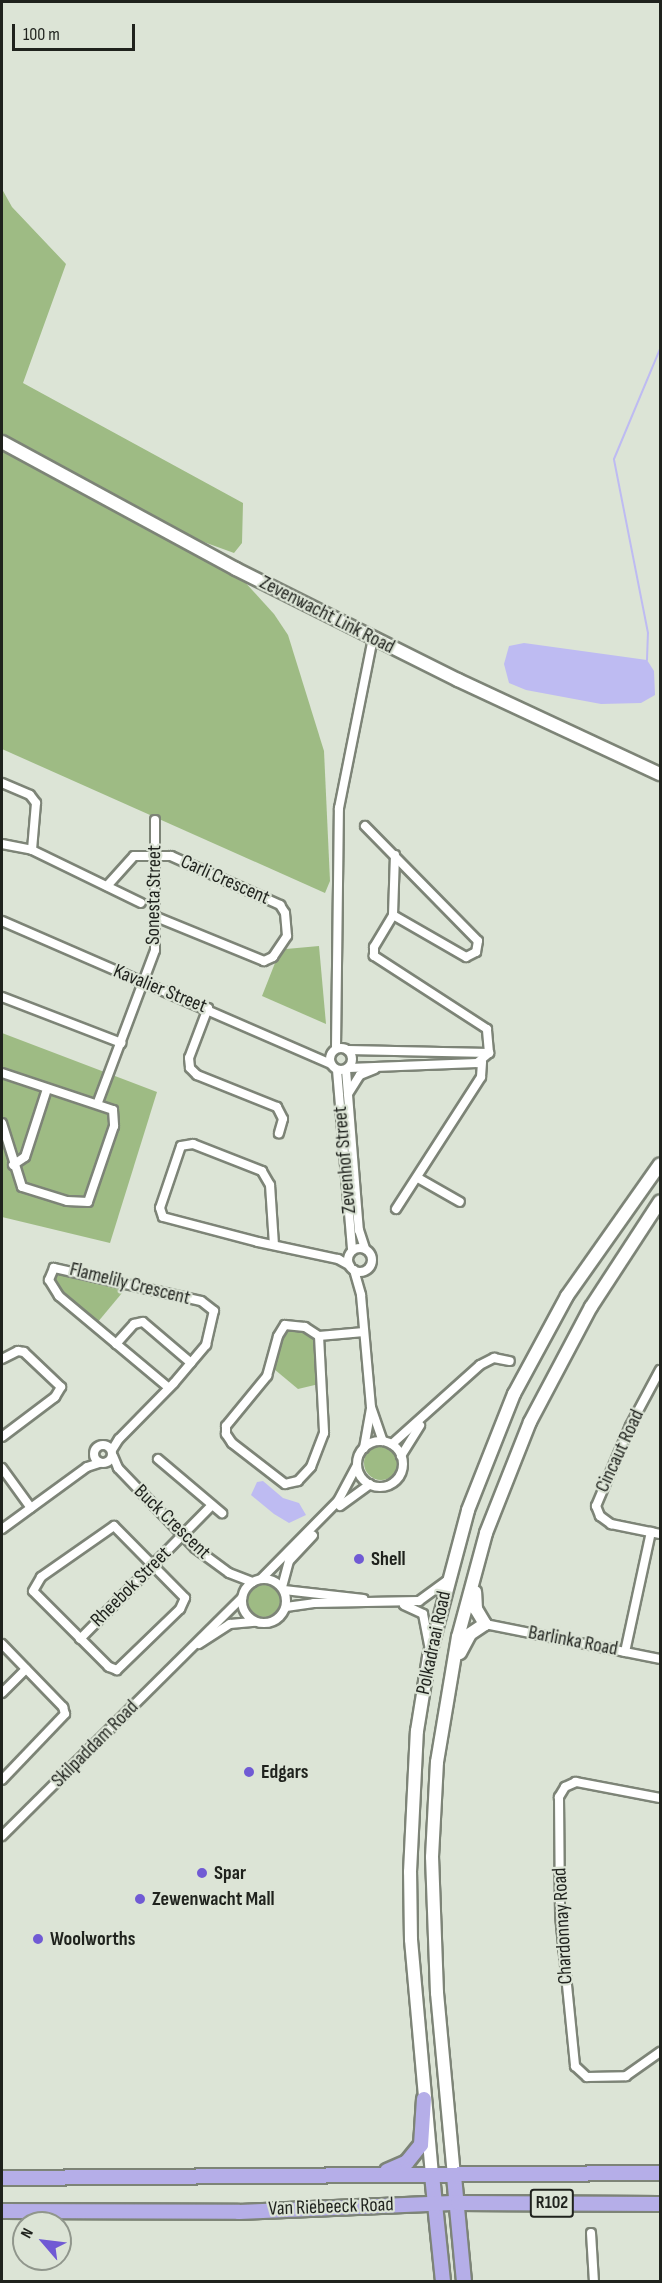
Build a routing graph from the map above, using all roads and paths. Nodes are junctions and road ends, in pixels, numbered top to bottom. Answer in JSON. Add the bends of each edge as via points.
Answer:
{"nodes":[{"id":1,"x":2,"y":442,"type":"edge"},
{"id":2,"x":373,"y":638,"type":"junction"},
{"id":3,"x":660,"y":774,"type":"edge"},
{"id":4,"x":2,"y":783,"type":"edge"},
{"id":5,"x":155,"y":820,"type":"dead end"},
{"id":6,"x":365,"y":826,"type":"dead end"},
{"id":7,"x":2,"y":844,"type":"edge"},
{"id":8,"x":32,"y":850,"type":"junction"},
{"id":9,"x":155,"y":855,"type":"junction"},
{"id":10,"x":395,"y":855,"type":"junction"},
{"id":11,"x":107,"y":886,"type":"junction"},
{"id":12,"x":141,"y":903,"type":"dead end"},
{"id":13,"x":393,"y":915,"type":"junction"},
{"id":14,"x":156,"y":917,"type":"junction"},
{"id":15,"x":2,"y":921,"type":"edge"},
{"id":16,"x":144,"y":983,"type":"junction"},
{"id":17,"x":2,"y":997,"type":"edge"},
{"id":18,"x":208,"y":1008,"type":"junction"},
{"id":19,"x":339,"y":1031,"type":"junction"},
{"id":20,"x":121,"y":1043,"type":"junction"},
{"id":21,"x":347,"y":1049,"type":"junction"},
{"id":22,"x":333,"y":1051,"type":"junction"},
{"id":23,"x":489,"y":1053,"type":"junction"},
{"id":24,"x":318,"y":1056,"type":"junction"},
{"id":25,"x":482,"y":1062,"type":"junction"},
{"id":26,"x":340,"y":1068,"type":"junction"},
{"id":27,"x":375,"y":1069,"type":"junction"},
{"id":28,"x":2,"y":1073,"type":"edge"},
{"id":29,"x":47,"y":1089,"type":"junction"},
{"id":30,"x":348,"y":1096,"type":"junction"},
{"id":31,"x":98,"y":1102,"type":"junction"},
{"id":32,"x":2,"y":1123,"type":"edge"},
{"id":33,"x":279,"y":1133,"type":"dead end"},
{"id":34,"x":660,"y":1164,"type":"edge"},
{"id":35,"x":14,"y":1165,"type":"junction"},
{"id":36,"x":418,"y":1178,"type":"junction"},
{"id":37,"x":660,"y":1201,"type":"edge"},
{"id":38,"x":460,"y":1202,"type":"dead end"},
{"id":39,"x":396,"y":1209,"type":"dead end"},
{"id":40,"x":274,"y":1245,"type":"junction"},
{"id":41,"x":365,"y":1249,"type":"junction"},
{"id":42,"x":351,"y":1252,"type":"junction"},
{"id":43,"x":338,"y":1259,"type":"junction"},
{"id":44,"x":352,"y":1268,"type":"junction"},
{"id":45,"x":367,"y":1269,"type":"junction"},
{"id":46,"x":361,"y":1296,"type":"junction"},
{"id":47,"x":364,"y":1332,"type":"junction"},
{"id":48,"x":319,"y":1336,"type":"junction"},
{"id":49,"x":116,"y":1344,"type":"junction"},
{"id":50,"x":2,"y":1359,"type":"edge"},
{"id":51,"x":510,"y":1360,"type":"dead end"},
{"id":52,"x":191,"y":1363,"type":"junction"},
{"id":53,"x":660,"y":1370,"type":"edge"},
{"id":54,"x":169,"y":1388,"type":"junction"},
{"id":55,"x":371,"y":1407,"type":"junction"},
{"id":56,"x":424,"y":1420,"type":"junction"},
{"id":57,"x":2,"y":1437,"type":"edge"},
{"id":58,"x":387,"y":1443,"type":"junction"},
{"id":59,"x":364,"y":1448,"type":"junction"},
{"id":60,"x":111,"y":1450,"type":"junction"},
{"id":61,"x":401,"y":1456,"type":"junction"},
{"id":62,"x":158,"y":1459,"type":"dead end"},
{"id":63,"x":99,"y":1460,"type":"junction"},
{"id":64,"x":357,"y":1466,"type":"junction"},
{"id":65,"x":2,"y":1468,"type":"edge"},
{"id":66,"x":118,"y":1468,"type":"junction"},
{"id":67,"x":370,"y":1484,"type":"junction"},
{"id":68,"x":212,"y":1505,"type":"junction"},
{"id":69,"x":31,"y":1508,"type":"junction"},
{"id":70,"x":222,"y":1514,"type":"dead end"},
{"id":71,"x":2,"y":1529,"type":"edge"},
{"id":72,"x":486,"y":1533,"type":"junction"},
{"id":73,"x":656,"y":1533,"type":"edge"},
{"id":74,"x":183,"y":1535,"type":"junction"},
{"id":75,"x":154,"y":1564,"type":"junction"},
{"id":76,"x":229,"y":1573,"type":"junction"},
{"id":77,"x":262,"y":1578,"type":"junction"},
{"id":78,"x":448,"y":1580,"type":"junction"},
{"id":79,"x":252,"y":1582,"type":"junction"},
{"id":80,"x":283,"y":1589,"type":"junction"},
{"id":81,"x":243,"y":1595,"type":"junction"},
{"id":82,"x":366,"y":1600,"type":"junction"},
{"id":83,"x":395,"y":1602,"type":"junction"},
{"id":84,"x":286,"y":1607,"type":"junction"},
{"id":85,"x":257,"y":1622,"type":"junction"},
{"id":86,"x":485,"y":1624,"type":"junction"},
{"id":87,"x":80,"y":1639,"type":"junction"},
{"id":88,"x":2,"y":1644,"type":"edge"},
{"id":89,"x":189,"y":1651,"type":"junction"},
{"id":90,"x":625,"y":1652,"type":"junction"},
{"id":91,"x":429,"y":1657,"type":"junction"},
{"id":92,"x":660,"y":1659,"type":"edge"},
{"id":93,"x":26,"y":1669,"type":"junction"},
{"id":94,"x":2,"y":1693,"type":"edge"},
{"id":95,"x":443,"y":1715,"type":"junction"},
{"id":96,"x":2,"y":1780,"type":"edge"},
{"id":97,"x":660,"y":1798,"type":"edge"},
{"id":98,"x":2,"y":1836,"type":"edge"},
{"id":99,"x":660,"y":2052,"type":"edge"},
{"id":100,"x":424,"y":2099,"type":"junction"},
{"id":101,"x":660,"y":2173,"type":"edge"},
{"id":102,"x":432,"y":2175,"type":"junction"},
{"id":103,"x":362,"y":2176,"type":"junction"},
{"id":104,"x":454,"y":2176,"type":"junction"},
{"id":105,"x":2,"y":2178,"type":"edge"},
{"id":106,"x":458,"y":2203,"type":"junction"},
{"id":107,"x":435,"y":2204,"type":"junction"},
{"id":108,"x":660,"y":2204,"type":"edge"},
{"id":109,"x":2,"y":2211,"type":"edge"},
{"id":110,"x":591,"y":2233,"type":"dead end"},
{"id":111,"x":443,"y":2282,"type":"edge"},
{"id":112,"x":464,"y":2282,"type":"edge"},
{"id":113,"x":594,"y":2282,"type":"edge"}],
"edges":[{"from":1,"to":2,"type":"main road","name":"Zevenwacht Link Road"},
{"from":2,"to":3,"type":"main road","name":"Zevenwacht Link Road"},
{"from":2,"to":19,"type":"street","via":[[339,808]]},
{"from":4,"to":8,"type":"street","via":[[35,800]]},
{"from":5,"to":9,"type":"street","name":"Sonesta Street"},
{"from":6,"to":10,"type":"street"},
{"from":7,"to":8,"type":"street"},
{"from":8,"to":11,"type":"street"},
{"from":9,"to":11,"type":"street","name":"Carli Crescent","via":[[134,856]]},
{"from":9,"to":14,"type":"street","name":"Sonesta Street"},
{"from":9,"to":14,"type":"street","name":"Carli Crescent","via":[[171,856],[277,903],[285,913],[287,936],[275,955],[264,961]]},
{"from":10,"to":13,"type":"street"},
{"from":10,"to":13,"type":"street","via":[[478,941],[476,952],[466,957]]},
{"from":11,"to":12,"type":"street"},
{"from":13,"to":23,"type":"street","via":[[374,947],[374,956],[487,1029]]},
{"from":14,"to":16,"type":"street","name":"Sonesta Street","via":[[155,951]]},
{"from":15,"to":16,"type":"street","name":"Kavalier Street"},
{"from":16,"to":18,"type":"street","name":"Kavalier Street"},
{"from":16,"to":20,"type":"street","name":"Sonesta Street"},
{"from":17,"to":20,"type":"street"},
{"from":18,"to":24,"type":"street","name":"Kavalier Street"},
{"from":18,"to":33,"type":"street","via":[[189,1058],[190,1068],[197,1075],[277,1107],[284,1119]]},
{"from":19,"to":21,"type":"street"},
{"from":19,"to":22,"type":"street"},
{"from":20,"to":31,"type":"street","name":"Sonesta Street"},
{"from":21,"to":22,"type":"street"},
{"from":21,"to":23,"type":"street"},
{"from":21,"to":26,"type":"street","via":[[352,1058]]},
{"from":22,"to":24,"type":"street"},
{"from":22,"to":26,"type":"street"},
{"from":23,"to":25,"type":"street"},
{"from":24,"to":26,"type":"street","name":"Kavalier Street"},
{"from":25,"to":27,"type":"street"},
{"from":25,"to":36,"type":"street","via":[[481,1077]]},
{"from":26,"to":27,"type":"street"},
{"from":26,"to":30,"type":"street","name":"Zevenhof Street"},
{"from":26,"to":42,"type":"street","name":"Zevenhof Street"},
{"from":27,"to":30,"type":"street","via":[[354,1081]]},
{"from":28,"to":29,"type":"street"},
{"from":29,"to":31,"type":"street"},
{"from":29,"to":35,"type":"street","via":[[25,1157]]},
{"from":30,"to":41,"type":"street","name":"Zevenhof Street","via":[[359,1230]]},
{"from":31,"to":35,"type":"street","via":[[113,1110],[115,1116],[88,1202],[27,1190]]},
{"from":32,"to":35,"type":"street"},
{"from":34,"to":78,"type":"main road","name":"Polkadraai Road","via":[[567,1296],[514,1394],[478,1480]]},
{"from":36,"to":38,"type":"street"},
{"from":36,"to":39,"type":"street"},
{"from":37,"to":72,"type":"main road","name":"Polkadraai Road","via":[[591,1306],[553,1375],[511,1465]]},
{"from":40,"to":40,"type":"street","via":[[163,1217],[160,1208],[181,1146],[193,1144],[262,1171],[270,1185]]},
{"from":40,"to":43,"type":"street"},
{"from":41,"to":42,"type":"street"},
{"from":41,"to":45,"type":"street","name":"Zevenhof Street","via":[[372,1260]]},
{"from":42,"to":43,"type":"street"},
{"from":42,"to":44,"type":"street","name":"Zevenhof Street"},
{"from":43,"to":44,"type":"street"},
{"from":44,"to":45,"type":"street"},
{"from":44,"to":46,"type":"street","name":"Zevenhof Street"},
{"from":45,"to":46,"type":"street","name":"Zevenhof Street"},
{"from":46,"to":47,"type":"street","name":"Zevenhof Street"},
{"from":47,"to":48,"type":"street"},
{"from":47,"to":55,"type":"street","name":"Zevenhof Street"},
{"from":48,"to":48,"type":"street","via":[[305,1327],[282,1327],[267,1376],[226,1428],[232,1443],[285,1484],[298,1481],[311,1467],[324,1433]]},
{"from":49,"to":52,"type":"street","name":"Flamelily Crescent","via":[[140,1322]]},
{"from":49,"to":52,"type":"street","name":"Flamelily Crescent","via":[[58,1296],[50,1280],[54,1268],[207,1303],[215,1317],[211,1335]]},
{"from":49,"to":54,"type":"street","name":"Flamelily Crescent"},
{"from":50,"to":57,"type":"street","via":[[24,1352],[62,1387],[55,1397]]},
{"from":51,"to":56,"type":"street","via":[[494,1358],[480,1365]]},
{"from":52,"to":54,"type":"street","name":"Flamelily Crescent"},
{"from":53,"to":73,"type":"street","name":"Cincaut Road","via":[[630,1426],[596,1506],[605,1521]]},
{"from":54,"to":60,"type":"street"},
{"from":55,"to":58,"type":"street","name":"Zevenhof Street"},
{"from":55,"to":59,"type":"street","name":"Zevenhof Street"},
{"from":56,"to":58,"type":"street"},
{"from":56,"to":61,"type":"street"},
{"from":58,"to":59,"type":"street"},
{"from":58,"to":61,"type":"street"},
{"from":59,"to":64,"type":"street"},
{"from":60,"to":63,"type":"street"},
{"from":60,"to":63,"type":"street","via":[[99,1446]]},
{"from":60,"to":66,"type":"street","name":"Buck Crescent"},
{"from":61,"to":67,"type":"street","via":[[401,1473],[393,1482],[382,1487]]},
{"from":62,"to":68,"type":"street"},
{"from":63,"to":66,"type":"street","name":"Buck Crescent"},
{"from":63,"to":69,"type":"street"},
{"from":64,"to":67,"type":"street","via":[[361,1477]]},
{"from":64,"to":77,"type":"street","via":[[338,1501]]},
{"from":65,"to":69,"type":"street"},
{"from":66,"to":74,"type":"street","name":"Buck Crescent"},
{"from":67,"to":80,"type":"street","via":[[348,1497],[292,1557]]},
{"from":68,"to":70,"type":"street"},
{"from":68,"to":74,"type":"street","name":"Rheebok Street"},
{"from":69,"to":71,"type":"street"},
{"from":72,"to":86,"type":"main road","via":[[474,1600]]},
{"from":72,"to":95,"type":"main road","name":"Polkadraai Road","via":[[460,1628]]},
{"from":73,"to":90,"type":"street","name":"Cincaut Road"},
{"from":74,"to":75,"type":"street","name":"Rheebok Street"},
{"from":74,"to":76,"type":"street","name":"Buck Crescent"},
{"from":75,"to":87,"type":"street","name":"Rheebok Street"},
{"from":75,"to":87,"type":"street","via":[[185,1598],[165,1624],[117,1670]]},
{"from":75,"to":87,"type":"street","via":[[114,1526],[37,1581],[35,1594]]},
{"from":76,"to":79,"type":"street"},
{"from":76,"to":81,"type":"street"},
{"from":77,"to":79,"type":"street"},
{"from":77,"to":80,"type":"street"},
{"from":78,"to":83,"type":"street","via":[[426,1599]]},
{"from":78,"to":91,"type":"main road","name":"Polkadraai Road"},
{"from":79,"to":81,"type":"street"},
{"from":80,"to":82,"type":"street"},
{"from":80,"to":84,"type":"street"},
{"from":81,"to":85,"type":"street","via":[[247,1615]]},
{"from":81,"to":89,"type":"street","name":"Skilpaddam Road"},
{"from":82,"to":83,"type":"street"},
{"from":82,"to":84,"type":"street"},
{"from":83,"to":91,"type":"street","via":[[423,1614],[428,1627]]},
{"from":84,"to":85,"type":"street","via":[[275,1621]]},
{"from":85,"to":89,"type":"street","name":"Skilpaddam Road","via":[[219,1628]]},
{"from":86,"to":90,"type":"street","name":"Barlinka Road"},
{"from":86,"to":95,"type":"main road","via":[[473,1630],[461,1648]]},
{"from":88,"to":93,"type":"street"},
{"from":89,"to":98,"type":"street","name":"Skilpaddam Road"},
{"from":90,"to":92,"type":"street","name":"Barlinka Road"},
{"from":91,"to":100,"type":"main road","name":"Polkadraai Road","via":[[417,1731],[410,1872]]},
{"from":93,"to":94,"type":"street"},
{"from":93,"to":96,"type":"street","via":[[63,1707],[65,1714]]},
{"from":95,"to":104,"type":"main road","name":"Polkadraai Road","via":[[435,1787],[433,1907]]},
{"from":97,"to":99,"type":"street","name":"Chardonnay Road","via":[[576,1782],[565,1787],[560,1797],[560,1915],[575,2066],[587,2077],[626,2076]]},
{"from":100,"to":102,"type":"main road","name":"Polkadraai Road"},
{"from":100,"to":103,"type":"main road","via":[[423,2137],[413,2157],[396,2169]]},
{"from":101,"to":104,"type":"main road","name":"Van Riebeeck Road","number":"R102"},
{"from":102,"to":103,"type":"main road","name":"Van Riebeeck Road","number":"R102"},
{"from":102,"to":104,"type":"main road","name":"Van Riebeeck Road","number":"R102"},
{"from":102,"to":107,"type":"main road"},
{"from":103,"to":105,"type":"main road","name":"Van Riebeeck Road","number":"R102"},
{"from":104,"to":106,"type":"main road"},
{"from":106,"to":107,"type":"main road","name":"Van Riebeeck Road","number":"R102"},
{"from":106,"to":108,"type":"main road","name":"Van Riebeeck Road","number":"R102"},
{"from":106,"to":112,"type":"main road"},
{"from":107,"to":109,"type":"main road","name":"Van Riebeeck Road","number":"R102","via":[[239,2212]]},
{"from":107,"to":111,"type":"main road"},
{"from":110,"to":113,"type":"street"}]}
